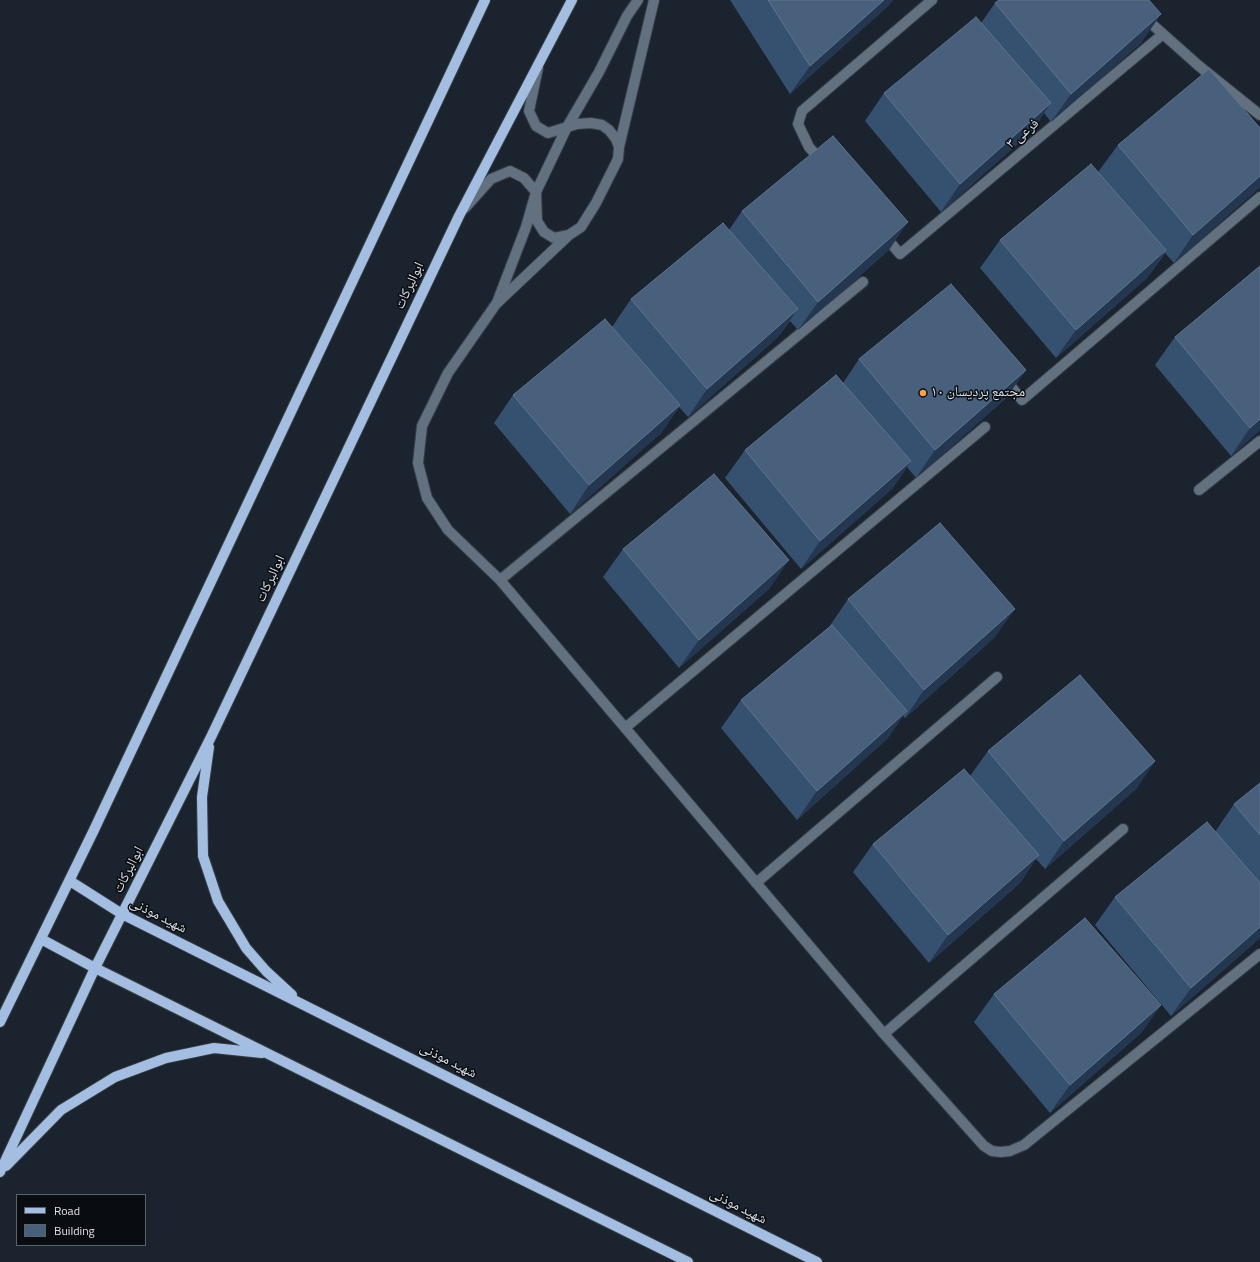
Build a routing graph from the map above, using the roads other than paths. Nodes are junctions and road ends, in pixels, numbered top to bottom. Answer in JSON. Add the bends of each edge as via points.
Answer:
{"nodes":[{"id":1,"x":485,"y":0,"type":"edge"},
{"id":2,"x":572,"y":0,"type":"edge"},
{"id":3,"x":638,"y":0,"type":"edge"},
{"id":4,"x":654,"y":0,"type":"edge"},
{"id":5,"x":932,"y":0,"type":"edge"},
{"id":6,"x":1127,"y":0,"type":"edge"},
{"id":7,"x":1163,"y":34,"type":"junction"},
{"id":8,"x":539,"y":64,"type":"junction"},
{"id":9,"x":1260,"y":114,"type":"edge"},
{"id":10,"x":567,"y":127,"type":"junction"},
{"id":11,"x":619,"y":147,"type":"junction"},
{"id":12,"x":829,"y":171,"type":"edge"},
{"id":13,"x":536,"y":192,"type":"junction"},
{"id":14,"x":1260,"y":197,"type":"edge"},
{"id":15,"x":459,"y":216,"type":"junction"},
{"id":16,"x":880,"y":230,"type":"edge"},
{"id":17,"x":569,"y":235,"type":"junction"},
{"id":18,"x":863,"y":282,"type":"edge"},
{"id":19,"x":496,"y":304,"type":"junction"},
{"id":20,"x":998,"y":370,"type":"edge"},
{"id":21,"x":985,"y":427,"type":"edge"},
{"id":22,"x":1260,"y":440,"type":"edge"},
{"id":23,"x":1199,"y":490,"type":"dead end"},
{"id":24,"x":500,"y":580,"type":"junction"},
{"id":25,"x":998,"y":677,"type":"dead end"},
{"id":26,"x":625,"y":728,"type":"junction"},
{"id":27,"x":211,"y":737,"type":"junction"},
{"id":28,"x":1123,"y":829,"type":"dead end"},
{"id":29,"x":70,"y":880,"type":"junction"},
{"id":30,"x":756,"y":883,"type":"junction"},
{"id":31,"x":122,"y":914,"type":"junction"},
{"id":32,"x":41,"y":939,"type":"junction"},
{"id":33,"x":1260,"y":954,"type":"edge"},
{"id":34,"x":96,"y":968,"type":"junction"},
{"id":35,"x":301,"y":1003,"type":"junction"},
{"id":36,"x":0,"y":1022,"type":"edge"},
{"id":37,"x":884,"y":1034,"type":"junction"},
{"id":38,"x":269,"y":1054,"type":"junction"},
{"id":39,"x":0,"y":1172,"type":"edge"},
{"id":40,"x":688,"y":1262,"type":"edge"},
{"id":41,"x":816,"y":1262,"type":"edge"}],
"edges":[{"from":1,"to":29,"type":"main road"},
{"from":2,"to":8,"type":"main road","name":"ابوالبرکات"},
{"from":3,"to":10,"type":"street"},
{"from":4,"to":11,"type":"street"},
{"from":5,"to":12,"type":"street","via":[[802,111],[798,124],[809,147]]},
{"from":6,"to":7,"type":"street"},
{"from":7,"to":9,"type":"street"},
{"from":7,"to":16,"type":"street","name":"فرعی ۳","via":[[900,254]]},
{"from":8,"to":10,"type":"street","via":[[530,111],[536,126],[548,133]]},
{"from":8,"to":15,"type":"main road","name":"ابوالبرکات"},
{"from":10,"to":11,"type":"street","via":[[591,123],[602,125],[616,139]]},
{"from":10,"to":13,"type":"street"},
{"from":11,"to":17,"type":"street","via":[[618,159],[596,203],[581,227]]},
{"from":13,"to":15,"type":"street","via":[[524,178],[510,172],[491,179]]},
{"from":13,"to":17,"type":"street","via":[[537,221],[544,232],[554,238]]},
{"from":13,"to":19,"type":"street","via":[[526,227]]},
{"from":14,"to":20,"type":"street","via":[[1022,400]]},
{"from":15,"to":27,"type":"main road","name":"ابوالبرکات"},
{"from":17,"to":19,"type":"street"},
{"from":18,"to":24,"type":"street"},
{"from":19,"to":24,"type":"street","via":[[448,373],[422,426],[418,463],[427,498],[448,530]]},
{"from":21,"to":26,"type":"street"},
{"from":22,"to":23,"type":"street"},
{"from":24,"to":26,"type":"street"},
{"from":25,"to":30,"type":"street"},
{"from":26,"to":30,"type":"street"},
{"from":27,"to":31,"type":"main road","name":"ابوالبرکات"},
{"from":27,"to":35,"type":"main road","via":[[202,797],[203,856],[218,901],[246,948]]},
{"from":28,"to":37,"type":"street"},
{"from":29,"to":31,"type":"main road","name":"شهید موذنی"},
{"from":29,"to":32,"type":"main road"},
{"from":30,"to":37,"type":"street"},
{"from":31,"to":34,"type":"main road","name":"ابوالبرکات"},
{"from":31,"to":35,"type":"main road","name":"شهید موذنی"},
{"from":32,"to":34,"type":"main road"},
{"from":32,"to":36,"type":"main road"},
{"from":33,"to":37,"type":"street","via":[[1024,1145],[1010,1151],[992,1151],[984,1146]]},
{"from":34,"to":38,"type":"main road"},
{"from":34,"to":39,"type":"main road","name":"ابوالبرکات"},
{"from":35,"to":41,"type":"main road","name":"شهید موذنی"},
{"from":38,"to":39,"type":"main road","via":[[214,1048],[166,1058],[115,1078],[61,1110]]},
{"from":38,"to":40,"type":"main road"}]}
